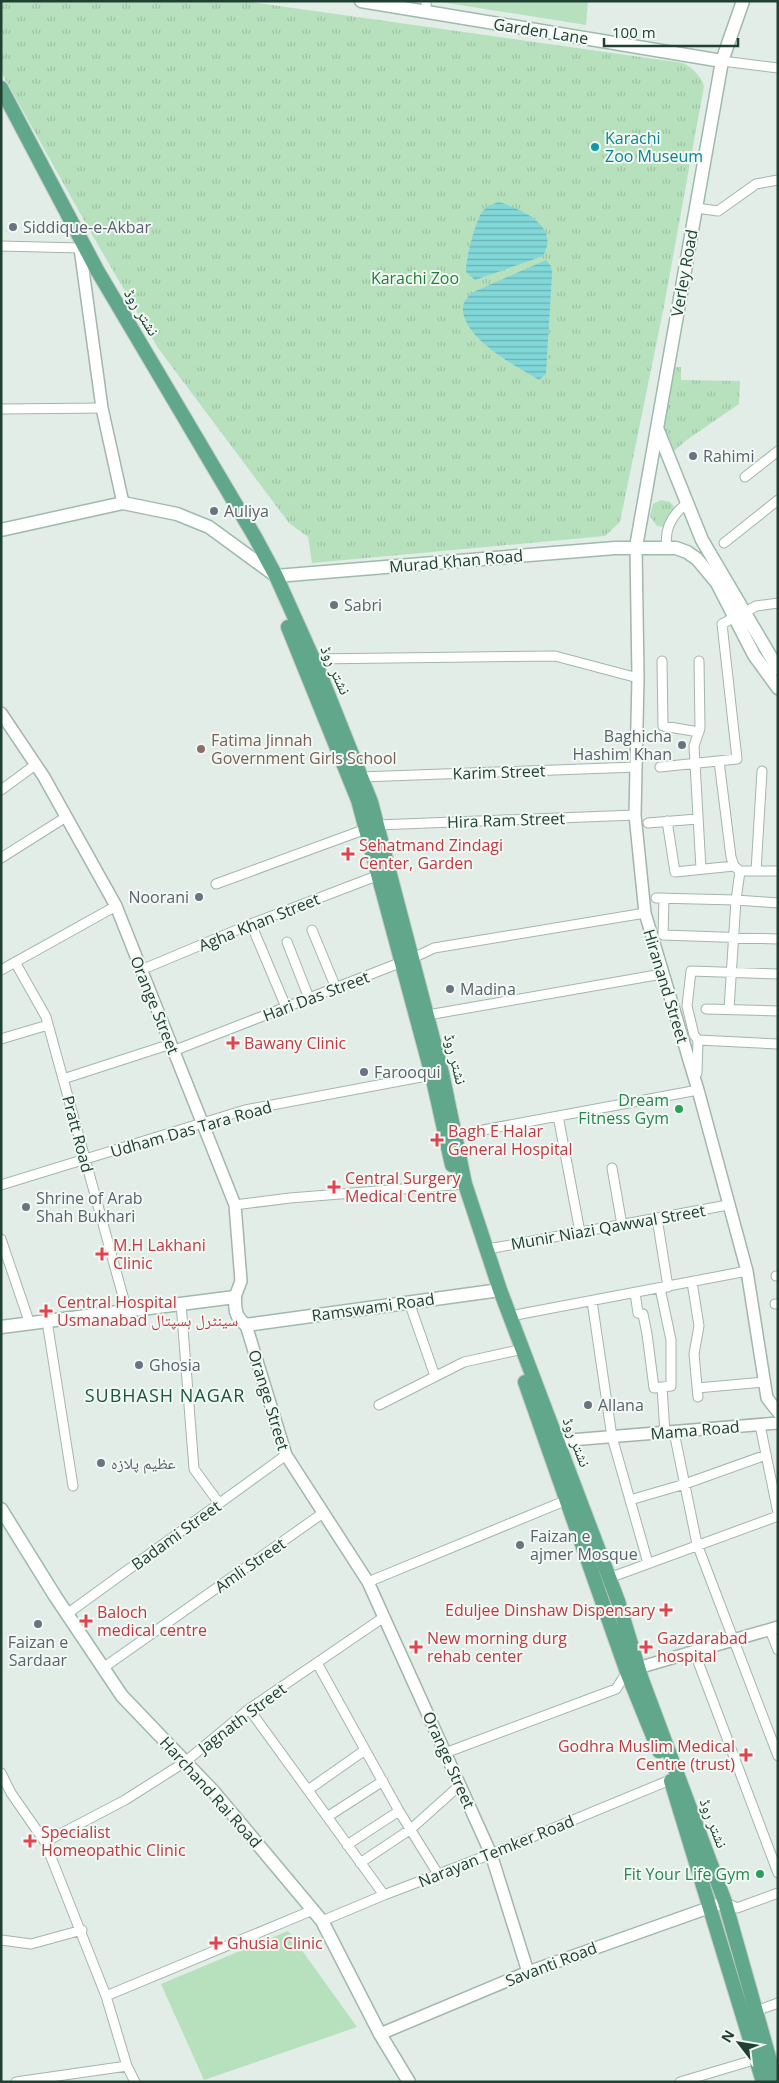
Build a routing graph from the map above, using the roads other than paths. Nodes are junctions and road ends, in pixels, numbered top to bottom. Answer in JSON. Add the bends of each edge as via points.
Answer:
{"nodes":[{"id":1,"x":361,"y":1,"type":"edge"},
{"id":2,"x":743,"y":1,"type":"edge"},
{"id":3,"x":426,"y":6,"type":"edge"},
{"id":4,"x":722,"y":61,"type":"junction"},
{"id":5,"x":778,"y":68,"type":"edge"},
{"id":6,"x":1,"y":88,"type":"edge"},
{"id":7,"x":4,"y":109,"type":"edge"},
{"id":8,"x":778,"y":180,"type":"edge"},
{"id":9,"x":696,"y":208,"type":"junction"},
{"id":10,"x":1,"y":246,"type":"edge"},
{"id":11,"x":80,"y":248,"type":"junction"},
{"id":12,"x":102,"y":408,"type":"junction"},
{"id":13,"x":1,"y":409,"type":"edge"},
{"id":14,"x":657,"y":428,"type":"junction"},
{"id":15,"x":778,"y":451,"type":"edge"},
{"id":16,"x":745,"y":477,"type":"dead end"},
{"id":17,"x":778,"y":500,"type":"edge"},
{"id":18,"x":123,"y":503,"type":"junction"},
{"id":19,"x":686,"y":504,"type":"junction"},
{"id":20,"x":1,"y":530,"type":"edge"},
{"id":21,"x":724,"y":543,"type":"dead end"},
{"id":22,"x":636,"y":547,"type":"junction"},
{"id":23,"x":667,"y":547,"type":"junction"},
{"id":24,"x":261,"y":566,"type":"junction"},
{"id":25,"x":276,"y":576,"type":"junction"},
{"id":26,"x":778,"y":603,"type":"edge"},
{"id":27,"x":739,"y":615,"type":"junction"},
{"id":28,"x":313,"y":658,"type":"junction"},
{"id":29,"x":662,"y":661,"type":"dead end"},
{"id":30,"x":699,"y":661,"type":"dead end"},
{"id":31,"x":778,"y":669,"type":"edge"},
{"id":32,"x":638,"y":678,"type":"junction"},
{"id":33,"x":778,"y":688,"type":"edge"},
{"id":34,"x":1,"y":713,"type":"edge"},
{"id":35,"x":699,"y":732,"type":"junction"},
{"id":36,"x":719,"y":760,"type":"junction"},
{"id":37,"x":695,"y":763,"type":"junction"},
{"id":38,"x":35,"y":765,"type":"junction"},
{"id":39,"x":636,"y":767,"type":"junction"},
{"id":40,"x":660,"y":767,"type":"dead end"},
{"id":41,"x":762,"y":771,"type":"dead end"},
{"id":42,"x":361,"y":777,"type":"junction"},
{"id":43,"x":1,"y":790,"type":"edge"},
{"id":44,"x":635,"y":815,"type":"junction"},
{"id":45,"x":66,"y":817,"type":"junction"},
{"id":46,"x":697,"y":819,"type":"junction"},
{"id":47,"x":667,"y":822,"type":"junction"},
{"id":48,"x":648,"y":823,"type":"dead end"},
{"id":49,"x":372,"y":827,"type":"junction"},
{"id":50,"x":1,"y":858,"type":"edge"},
{"id":51,"x":737,"y":869,"type":"junction"},
{"id":52,"x":701,"y":870,"type":"junction"},
{"id":53,"x":756,"y":870,"type":"junction"},
{"id":54,"x":778,"y":871,"type":"edge"},
{"id":55,"x":379,"y":875,"type":"junction"},
{"id":56,"x":216,"y":884,"type":"dead end"},
{"id":57,"x":736,"y":900,"type":"junction"},
{"id":58,"x":778,"y":903,"type":"edge"},
{"id":59,"x":116,"y":906,"type":"junction"},
{"id":60,"x":645,"y":913,"type":"junction"},
{"id":61,"x":251,"y":924,"type":"junction"},
{"id":62,"x":312,"y":930,"type":"dead end"},
{"id":63,"x":734,"y":937,"type":"junction"},
{"id":64,"x":778,"y":939,"type":"edge"},
{"id":65,"x":287,"y":942,"type":"dead end"},
{"id":66,"x":408,"y":960,"type":"junction"},
{"id":67,"x":15,"y":962,"type":"junction"},
{"id":68,"x":1,"y":970,"type":"edge"},
{"id":69,"x":141,"y":970,"type":"junction"},
{"id":70,"x":732,"y":973,"type":"junction"},
{"id":71,"x":662,"y":974,"type":"junction"},
{"id":72,"x":778,"y":974,"type":"edge"},
{"id":73,"x":336,"y":988,"type":"junction"},
{"id":74,"x":309,"y":998,"type":"junction"},
{"id":75,"x":286,"y":1007,"type":"junction"},
{"id":76,"x":706,"y":1009,"type":"dead end"},
{"id":77,"x":729,"y":1009,"type":"junction"},
{"id":78,"x":778,"y":1011,"type":"edge"},
{"id":79,"x":428,"y":1016,"type":"junction"},
{"id":80,"x":48,"y":1025,"type":"junction"},
{"id":81,"x":1,"y":1040,"type":"edge"},
{"id":82,"x":698,"y":1040,"type":"junction"},
{"id":83,"x":778,"y":1044,"type":"edge"},
{"id":84,"x":172,"y":1048,"type":"junction"},
{"id":85,"x":697,"y":1073,"type":"dead end"},
{"id":86,"x":437,"y":1074,"type":"junction"},
{"id":87,"x":63,"y":1080,"type":"junction"},
{"id":88,"x":698,"y":1090,"type":"junction"},
{"id":89,"x":558,"y":1116,"type":"junction"},
{"id":90,"x":202,"y":1123,"type":"junction"},
{"id":91,"x":456,"y":1135,"type":"junction"},
{"id":92,"x":85,"y":1159,"type":"junction"},
{"id":93,"x":612,"y":1168,"type":"dead end"},
{"id":94,"x":1,"y":1184,"type":"edge"},
{"id":95,"x":461,"y":1185,"type":"junction"},
{"id":96,"x":235,"y":1205,"type":"junction"},
{"id":97,"x":728,"y":1205,"type":"junction"},
{"id":98,"x":657,"y":1218,"type":"junction"},
{"id":99,"x":622,"y":1225,"type":"junction"},
{"id":100,"x":580,"y":1232,"type":"junction"},
{"id":101,"x":1,"y":1239,"type":"edge"},
{"id":102,"x":488,"y":1249,"type":"junction"},
{"id":103,"x":747,"y":1271,"type":"junction"},
{"id":104,"x":692,"y":1282,"type":"junction"},
{"id":105,"x":664,"y":1287,"type":"junction"},
{"id":106,"x":496,"y":1291,"type":"junction"},
{"id":107,"x":635,"y":1293,"type":"junction"},
{"id":108,"x":235,"y":1297,"type":"junction"},
{"id":109,"x":592,"y":1301,"type":"junction"},
{"id":110,"x":409,"y":1302,"type":"junction"},
{"id":111,"x":181,"y":1303,"type":"junction"},
{"id":112,"x":127,"y":1311,"type":"junction"},
{"id":113,"x":510,"y":1316,"type":"junction"},
{"id":114,"x":47,"y":1321,"type":"junction"},
{"id":115,"x":30,"y":1324,"type":"junction"},
{"id":116,"x":246,"y":1325,"type":"junction"},
{"id":117,"x":1,"y":1328,"type":"edge"},
{"id":118,"x":514,"y":1351,"type":"junction"},
{"id":119,"x":435,"y":1376,"type":"junction"},
{"id":120,"x":765,"y":1382,"type":"junction"},
{"id":121,"x":662,"y":1387,"type":"junction"},
{"id":122,"x":379,"y":1405,"type":"dead end"},
{"id":123,"x":778,"y":1412,"type":"edge"},
{"id":124,"x":778,"y":1423,"type":"edge"},
{"id":125,"x":760,"y":1425,"type":"junction"},
{"id":126,"x":670,"y":1432,"type":"junction"},
{"id":127,"x":612,"y":1437,"type":"junction"},
{"id":128,"x":558,"y":1441,"type":"junction"},
{"id":129,"x":286,"y":1455,"type":"junction"},
{"id":130,"x":766,"y":1455,"type":"junction"},
{"id":131,"x":685,"y":1484,"type":"junction"},
{"id":132,"x":73,"y":1486,"type":"dead end"},
{"id":133,"x":567,"y":1500,"type":"junction"},
{"id":134,"x":630,"y":1500,"type":"junction"},
{"id":135,"x":219,"y":1504,"type":"junction"},
{"id":136,"x":1,"y":1509,"type":"edge"},
{"id":137,"x":323,"y":1513,"type":"junction"},
{"id":138,"x":778,"y":1514,"type":"edge"},
{"id":139,"x":697,"y":1544,"type":"junction"},
{"id":140,"x":648,"y":1563,"type":"junction"},
{"id":141,"x":609,"y":1578,"type":"junction"},
{"id":142,"x":368,"y":1582,"type":"junction"},
{"id":143,"x":67,"y":1614,"type":"junction"},
{"id":144,"x":384,"y":1617,"type":"junction"},
{"id":145,"x":774,"y":1628,"type":"edge"},
{"id":146,"x":734,"y":1640,"type":"junction"},
{"id":147,"x":778,"y":1650,"type":"edge"},
{"id":148,"x":694,"y":1651,"type":"junction"},
{"id":149,"x":317,"y":1663,"type":"junction"},
{"id":150,"x":103,"y":1668,"type":"junction"},
{"id":151,"x":633,"y":1670,"type":"junction"},
{"id":152,"x":249,"y":1709,"type":"junction"},
{"id":153,"x":366,"y":1750,"type":"junction"},
{"id":154,"x":445,"y":1753,"type":"junction"},
{"id":155,"x":778,"y":1756,"type":"edge"},
{"id":156,"x":185,"y":1762,"type":"junction"},
{"id":157,"x":1,"y":1773,"type":"edge"},
{"id":158,"x":670,"y":1780,"type":"junction"},
{"id":159,"x":383,"y":1781,"type":"junction"},
{"id":160,"x":460,"y":1786,"type":"junction"},
{"id":161,"x":308,"y":1790,"type":"junction"},
{"id":162,"x":11,"y":1793,"type":"junction"},
{"id":163,"x":1,"y":1796,"type":"edge"},
{"id":164,"x":400,"y":1811,"type":"junction"},
{"id":165,"x":327,"y":1817,"type":"junction"},
{"id":166,"x":410,"y":1829,"type":"junction"},
{"id":167,"x":45,"y":1842,"type":"junction"},
{"id":168,"x":347,"y":1845,"type":"junction"},
{"id":169,"x":491,"y":1854,"type":"junction"},
{"id":170,"x":360,"y":1863,"type":"junction"},
{"id":171,"x":778,"y":1873,"type":"edge"},
{"id":172,"x":438,"y":1874,"type":"junction"},
{"id":173,"x":778,"y":1893,"type":"edge"},
{"id":174,"x":384,"y":1895,"type":"junction"},
{"id":175,"x":725,"y":1902,"type":"junction"},
{"id":176,"x":710,"y":1907,"type":"junction"},
{"id":177,"x":313,"y":1910,"type":"junction"},
{"id":178,"x":322,"y":1921,"type":"junction"},
{"id":179,"x":82,"y":1930,"type":"junction"},
{"id":180,"x":1,"y":1940,"type":"edge"},
{"id":181,"x":528,"y":1972,"type":"junction"},
{"id":182,"x":106,"y":1996,"type":"junction"},
{"id":183,"x":778,"y":2003,"type":"edge"},
{"id":184,"x":756,"y":2011,"type":"junction"},
{"id":185,"x":380,"y":2034,"type":"junction"},
{"id":186,"x":757,"y":2058,"type":"junction"},
{"id":187,"x":127,"y":2066,"type":"junction"},
{"id":188,"x":16,"y":2082,"type":"edge"},
{"id":189,"x":135,"y":2082,"type":"edge"},
{"id":190,"x":409,"y":2082,"type":"edge"},
{"id":191,"x":680,"y":2082,"type":"edge"},
{"id":192,"x":763,"y":2082,"type":"edge"},
{"id":193,"x":776,"y":2082,"type":"edge"}],
"edges":[{"from":1,"to":3,"type":"main road","name":"Garden Lane"},
{"from":2,"to":4,"type":"main road","name":"Verley Road"},
{"from":3,"to":4,"type":"main road","name":"Garden Lane"},
{"from":4,"to":5,"type":"street"},
{"from":4,"to":9,"type":"main road","name":"Verley Road"},
{"from":6,"to":7,"type":"main road","name":"نشتر روڈ"},
{"from":7,"to":11,"type":"main road","name":"نشتر روڈ"},
{"from":7,"to":25,"type":"main road","name":"نشتر روڈ"},
{"from":8,"to":9,"type":"street","via":[[756,184],[718,211]]},
{"from":9,"to":14,"type":"main road","name":"Verley Road"},
{"from":10,"to":11,"type":"street"},
{"from":11,"to":12,"type":"street"},
{"from":11,"to":24,"type":"main road","name":"نشتر روڈ"},
{"from":12,"to":13,"type":"street"},
{"from":12,"to":18,"type":"street"},
{"from":14,"to":19,"type":"main road"},
{"from":14,"to":22,"type":"main road","name":"Verley Road"},
{"from":15,"to":16,"type":"street"},
{"from":17,"to":21,"type":"street"},
{"from":18,"to":20,"type":"main road"},
{"from":18,"to":24,"type":"main road","via":[[177,514],[209,527]]},
{"from":19,"to":23,"type":"street","via":[[672,518],[667,529]]},
{"from":19,"to":27,"type":"main road"},
{"from":22,"to":23,"type":"main road","name":"Murad Khan Road"},
{"from":22,"to":25,"type":"main road","name":"Murad Khan Road"},
{"from":22,"to":32,"type":"street","name":"Hiranand Street"},
{"from":23,"to":27,"type":"main road","name":"Murad Khan Road","via":[[697,558]]},
{"from":24,"to":25,"type":"main road"},
{"from":24,"to":49,"type":"main road","name":"نشتر روڈ"},
{"from":25,"to":28,"type":"main road","name":"نشتر روڈ"},
{"from":26,"to":27,"type":"street","via":[[756,606]]},
{"from":27,"to":31,"type":"main road"},
{"from":27,"to":33,"type":"main road","via":[[754,655]]},
{"from":27,"to":36,"type":"street","via":[[722,624],[737,758]]},
{"from":28,"to":32,"type":"street","via":[[555,656]]},
{"from":28,"to":42,"type":"main road","name":"نشتر روڈ"},
{"from":29,"to":35,"type":"street","via":[[663,726]]},
{"from":30,"to":35,"type":"street"},
{"from":32,"to":39,"type":"street","name":"Hiranand Street"},
{"from":34,"to":38,"type":"street","name":"Orange Street"},
{"from":35,"to":37,"type":"street","via":[[694,746]]},
{"from":36,"to":37,"type":"street"},
{"from":36,"to":51,"type":"street","via":[[731,857]]},
{"from":37,"to":40,"type":"street"},
{"from":37,"to":46,"type":"street"},
{"from":38,"to":43,"type":"street"},
{"from":38,"to":45,"type":"street","name":"Orange Street"},
{"from":39,"to":42,"type":"street","name":"Karim Street"},
{"from":39,"to":44,"type":"street","name":"Hiranand Street"},
{"from":41,"to":53,"type":"street"},
{"from":42,"to":49,"type":"main road","name":"نشتر روڈ"},
{"from":44,"to":49,"type":"street","name":"Hira Ram Street"},
{"from":44,"to":60,"type":"street","name":"Hiranand Street"},
{"from":45,"to":50,"type":"street"},
{"from":45,"to":59,"type":"street","name":"Orange Street"},
{"from":46,"to":47,"type":"street"},
{"from":46,"to":52,"type":"street"},
{"from":47,"to":48,"type":"street"},
{"from":47,"to":52,"type":"street","via":[[675,872]]},
{"from":49,"to":55,"type":"main road","name":"نشتر روڈ"},
{"from":49,"to":56,"type":"street","name":"Hira Ram Street"},
{"from":49,"to":66,"type":"main road","name":"نشتر روڈ"},
{"from":51,"to":52,"type":"street"},
{"from":51,"to":53,"type":"street"},
{"from":51,"to":57,"type":"street"},
{"from":53,"to":54,"type":"street"},
{"from":55,"to":61,"type":"street","name":"Agha Khan Street"},
{"from":55,"to":66,"type":"main road","name":"نشتر روڈ"},
{"from":57,"to":58,"type":"street"},
{"from":57,"to":63,"type":"street"},
{"from":57,"to":63,"type":"street","via":[[660,898],[663,935]]},
{"from":59,"to":67,"type":"street"},
{"from":59,"to":69,"type":"street","name":"Orange Street"},
{"from":60,"to":66,"type":"street","name":"Hari Das Street","via":[[434,948]]},
{"from":60,"to":71,"type":"street","name":"Hiranand Street"},
{"from":61,"to":69,"type":"street","name":"Agha Khan Street"},
{"from":61,"to":75,"type":"street"},
{"from":62,"to":73,"type":"street"},
{"from":63,"to":64,"type":"street"},
{"from":63,"to":70,"type":"street"},
{"from":65,"to":74,"type":"street"},
{"from":66,"to":73,"type":"street","name":"Hari Das Street"},
{"from":66,"to":79,"type":"main road","name":"نشتر روڈ"},
{"from":66,"to":86,"type":"main road","name":"نشتر روڈ"},
{"from":67,"to":68,"type":"street"},
{"from":67,"to":80,"type":"street","name":"Pratt Road"},
{"from":69,"to":84,"type":"street","name":"Orange Street"},
{"from":70,"to":72,"type":"street"},
{"from":70,"to":77,"type":"street"},
{"from":70,"to":82,"type":"street","via":[[691,971],[687,1006]]},
{"from":71,"to":79,"type":"street"},
{"from":71,"to":88,"type":"street","name":"Hiranand Street"},
{"from":73,"to":74,"type":"street","name":"Hari Das Street"},
{"from":74,"to":75,"type":"street","name":"Hari Das Street"},
{"from":75,"to":84,"type":"street","name":"Hari Das Street"},
{"from":76,"to":77,"type":"street"},
{"from":77,"to":78,"type":"street"},
{"from":79,"to":86,"type":"main road","name":"نشتر روڈ"},
{"from":80,"to":81,"type":"street"},
{"from":80,"to":87,"type":"street","name":"Pratt Road"},
{"from":82,"to":83,"type":"street"},
{"from":82,"to":85,"type":"street"},
{"from":84,"to":87,"type":"street","name":"Hari Das Street"},
{"from":84,"to":90,"type":"street","name":"Orange Street"},
{"from":86,"to":90,"type":"street","name":"Udham Das Tara Road","via":[[246,1110]]},
{"from":86,"to":91,"type":"main road","name":"نشتر روڈ"},
{"from":86,"to":95,"type":"main road","name":"نشتر روڈ"},
{"from":87,"to":92,"type":"street","name":"Pratt Road"},
{"from":88,"to":89,"type":"street"},
{"from":88,"to":97,"type":"street","name":"Hiranand Street"},
{"from":89,"to":91,"type":"street"},
{"from":89,"to":100,"type":"street"},
{"from":90,"to":92,"type":"street","name":"Udham Das Tara Road"},
{"from":90,"to":96,"type":"street","name":"Orange Street"},
{"from":91,"to":95,"type":"main road","name":"نشتر روڈ"},
{"from":92,"to":94,"type":"street","name":"Udham Das Tara Road"},
{"from":92,"to":112,"type":"street","name":"Pratt Road"},
{"from":93,"to":99,"type":"street"},
{"from":95,"to":96,"type":"street"},
{"from":95,"to":102,"type":"main road","name":"نشتر روڈ"},
{"from":95,"to":106,"type":"main road","name":"نشتر روڈ"},
{"from":96,"to":108,"type":"street","name":"Orange Street","via":[[241,1281]]},
{"from":97,"to":98,"type":"street","name":"Munir Niazi Qawwal Street"},
{"from":97,"to":103,"type":"street","name":"Hiranand Street"},
{"from":98,"to":99,"type":"street","name":"Munir Niazi Qawwal Street"},
{"from":98,"to":105,"type":"street"},
{"from":99,"to":100,"type":"street","name":"Munir Niazi Qawwal Street"},
{"from":100,"to":102,"type":"street","name":"Munir Niazi Qawwal Street"},
{"from":101,"to":115,"type":"street"},
{"from":102,"to":106,"type":"main road","name":"نشتر روڈ"},
{"from":103,"to":104,"type":"street"},
{"from":103,"to":120,"type":"street","name":"Hiranand Street"},
{"from":104,"to":105,"type":"street"},
{"from":104,"to":120,"type":"street","via":[[699,1326],[694,1354],[698,1392]]},
{"from":105,"to":107,"type":"street"},
{"from":105,"to":121,"type":"street","via":[[672,1362],[671,1386]]},
{"from":106,"to":110,"type":"main road","name":"Ramswami Road"},
{"from":106,"to":113,"type":"main road","name":"نشتر روڈ"},
{"from":106,"to":118,"type":"main road","name":"نشتر روڈ"},
{"from":107,"to":109,"type":"street"},
{"from":107,"to":121,"type":"street","via":[[638,1314],[643,1314],[647,1334],[654,1388]]},
{"from":108,"to":111,"type":"main road"},
{"from":108,"to":116,"type":"main road","name":"Orange Street","via":[[236,1313]]},
{"from":109,"to":113,"type":"street"},
{"from":109,"to":127,"type":"street"},
{"from":110,"to":116,"type":"main road","name":"Ramswami Road"},
{"from":110,"to":119,"type":"street"},
{"from":111,"to":112,"type":"main road"},
{"from":111,"to":135,"type":"street","via":[[194,1469]]},
{"from":112,"to":114,"type":"main road"},
{"from":113,"to":128,"type":"main road","name":"نشتر روڈ"},
{"from":114,"to":115,"type":"main road"},
{"from":114,"to":132,"type":"street"},
{"from":115,"to":117,"type":"main road"},
{"from":116,"to":129,"type":"street","name":"Orange Street"},
{"from":118,"to":119,"type":"street","via":[[464,1362]]},
{"from":118,"to":133,"type":"main road","name":"نشتر روڈ"},
{"from":119,"to":122,"type":"street"},
{"from":120,"to":123,"type":"street","name":"Hiranand Street","via":[[767,1398]]},
{"from":121,"to":126,"type":"street"},
{"from":124,"to":125,"type":"street","name":"Mama Road"},
{"from":125,"to":126,"type":"street","name":"Mama Road"},
{"from":125,"to":130,"type":"street"},
{"from":126,"to":127,"type":"street","name":"Mama Road"},
{"from":126,"to":131,"type":"street"},
{"from":127,"to":128,"type":"street","name":"Mama Road"},
{"from":127,"to":134,"type":"street"},
{"from":128,"to":141,"type":"main road","name":"نشتر روڈ"},
{"from":129,"to":135,"type":"street","name":"Badami Street"},
{"from":129,"to":137,"type":"street","name":"Orange Street"},
{"from":130,"to":131,"type":"street"},
{"from":130,"to":138,"type":"street"},
{"from":131,"to":134,"type":"street"},
{"from":131,"to":139,"type":"street"},
{"from":133,"to":142,"type":"street"},
{"from":133,"to":151,"type":"main road","name":"نشتر روڈ"},
{"from":134,"to":140,"type":"street"},
{"from":135,"to":143,"type":"street","name":"Badami Street"},
{"from":136,"to":143,"type":"main road","name":"Harchand Rai Road"},
{"from":137,"to":142,"type":"street","name":"Orange Street"},
{"from":137,"to":150,"type":"street","name":"Amli Street"},
{"from":138,"to":139,"type":"street"},
{"from":139,"to":140,"type":"street"},
{"from":139,"to":146,"type":"street"},
{"from":140,"to":141,"type":"street"},
{"from":141,"to":151,"type":"main road","name":"نشتر روڈ"},
{"from":142,"to":144,"type":"street","name":"Orange Street"},
{"from":143,"to":150,"type":"main road","name":"Harchand Rai Road"},
{"from":144,"to":149,"type":"street","name":"Jagnath Street"},
{"from":144,"to":154,"type":"street","name":"Orange Street"},
{"from":145,"to":146,"type":"street"},
{"from":145,"to":147,"type":"street"},
{"from":146,"to":148,"type":"street"},
{"from":146,"to":155,"type":"street"},
{"from":148,"to":151,"type":"street"},
{"from":148,"to":171,"type":"street"},
{"from":149,"to":152,"type":"street","name":"Jagnath Street"},
{"from":149,"to":153,"type":"street"},
{"from":150,"to":156,"type":"main road","name":"Harchand Rai Road","via":[[122,1696]]},
{"from":151,"to":154,"type":"street","via":[[616,1690]]},
{"from":151,"to":158,"type":"main road","name":"نشتر روڈ"},
{"from":151,"to":175,"type":"main road","name":"نشتر روڈ"},
{"from":152,"to":156,"type":"street","name":"Jagnath Street"},
{"from":152,"to":161,"type":"street"},
{"from":153,"to":159,"type":"street"},
{"from":153,"to":161,"type":"street"},
{"from":154,"to":160,"type":"street","name":"Orange Street"},
{"from":156,"to":167,"type":"street","name":"Jagnath Street","via":[[125,1800]]},
{"from":156,"to":177,"type":"main road","name":"Harchand Rai Road"},
{"from":157,"to":162,"type":"street"},
{"from":158,"to":169,"type":"street","name":"Narayan Temker Road"},
{"from":158,"to":176,"type":"main road","name":"نشتر روڈ"},
{"from":159,"to":164,"type":"street"},
{"from":159,"to":165,"type":"street"},
{"from":160,"to":166,"type":"street"},
{"from":160,"to":169,"type":"street","name":"Orange Street"},
{"from":161,"to":165,"type":"street"},
{"from":162,"to":163,"type":"street"},
{"from":162,"to":167,"type":"street"},
{"from":164,"to":166,"type":"street"},
{"from":164,"to":168,"type":"street"},
{"from":165,"to":168,"type":"street"},
{"from":166,"to":170,"type":"street"},
{"from":166,"to":172,"type":"street"},
{"from":167,"to":179,"type":"street"},
{"from":168,"to":170,"type":"street"},
{"from":169,"to":172,"type":"street","name":"Narayan Temker Road"},
{"from":169,"to":181,"type":"street","name":"Orange Street"},
{"from":170,"to":174,"type":"street"},
{"from":172,"to":174,"type":"street","name":"Narayan Temker Road"},
{"from":173,"to":175,"type":"street","via":[[737,1908]]},
{"from":174,"to":178,"type":"street","name":"Narayan Temker Road"},
{"from":175,"to":176,"type":"street","name":"Savanti Road"},
{"from":175,"to":184,"type":"main road","name":"نشتر روڈ"},
{"from":176,"to":181,"type":"street","name":"Savanti Road"},
{"from":176,"to":186,"type":"main road","name":"نشتر روڈ"},
{"from":177,"to":178,"type":"main road","name":"Harchand Rai Road"},
{"from":177,"to":182,"type":"street"},
{"from":178,"to":185,"type":"main road","name":"Harchand Rai Road"},
{"from":179,"to":180,"type":"street","via":[[31,1944]]},
{"from":179,"to":182,"type":"street"},
{"from":181,"to":185,"type":"street","name":"Savanti Road"},
{"from":182,"to":187,"type":"street"},
{"from":183,"to":184,"type":"street"},
{"from":184,"to":193,"type":"main road","name":"نشتر روڈ"},
{"from":185,"to":190,"type":"main road","name":"Harchand Rai Road"},
{"from":186,"to":191,"type":"street"},
{"from":186,"to":192,"type":"main road","name":"نشتر روڈ"},
{"from":187,"to":188,"type":"street"},
{"from":187,"to":189,"type":"street"}]}
